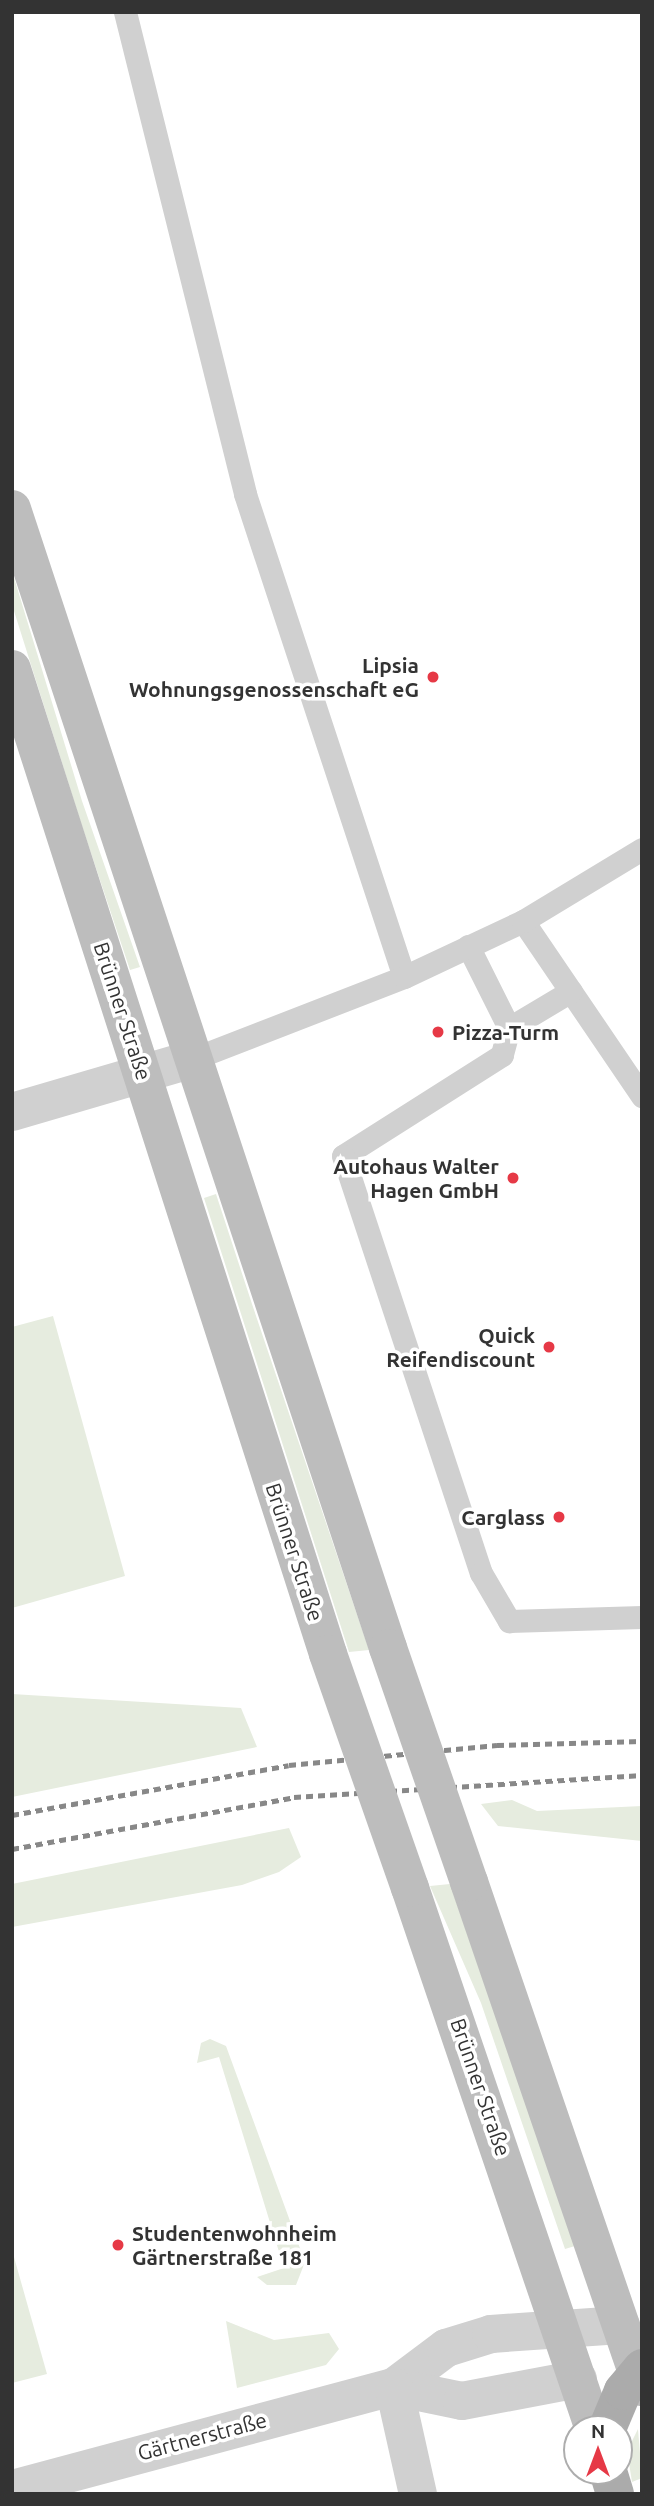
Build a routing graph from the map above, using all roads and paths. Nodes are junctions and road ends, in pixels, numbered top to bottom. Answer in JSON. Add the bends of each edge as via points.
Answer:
{"nodes":[{"id":1,"x":125,"y":12,"type":"edge"},
{"id":2,"x":12,"y":509,"type":"edge"},
{"id":3,"x":12,"y":669,"type":"edge"},
{"id":4,"x":642,"y":849,"type":"edge"},
{"id":5,"x":523,"y":921,"type":"junction"},
{"id":6,"x":468,"y":946,"type":"junction"},
{"id":7,"x":404,"y":977,"type":"junction"},
{"id":8,"x":571,"y":991,"type":"junction"},
{"id":9,"x":509,"y":1028,"type":"junction"},
{"id":10,"x":190,"y":1060,"type":"junction"},
{"id":11,"x":144,"y":1076,"type":"junction"},
{"id":12,"x":642,"y":1096,"type":"edge"},
{"id":13,"x":12,"y":1112,"type":"edge"},
{"id":14,"x":642,"y":1617,"type":"edge"},
{"id":15,"x":561,"y":2325,"type":"junction"},
{"id":16,"x":631,"y":2326,"type":"edge"},
{"id":17,"x":640,"y":2375,"type":"edge"},
{"id":18,"x":578,"y":2379,"type":"junction"},
{"id":19,"x":394,"y":2387,"type":"junction"},
{"id":20,"x":590,"y":2415,"type":"edge"},
{"id":21,"x":616,"y":2415,"type":"edge"},
{"id":22,"x":12,"y":2489,"type":"edge"},
{"id":23,"x":418,"y":2494,"type":"edge"}],
"edges":[{"from":1,"to":7,"type":"lane","via":[[245,494]]},
{"from":2,"to":10,"type":"main road"},
{"from":3,"to":11,"type":"main road","name":"Brünner Straße"},
{"from":4,"to":5,"type":"lane"},
{"from":5,"to":6,"type":"lane"},
{"from":5,"to":8,"type":"lane"},
{"from":6,"to":7,"type":"lane"},
{"from":6,"to":9,"type":"lane"},
{"from":7,"to":10,"type":"lane"},
{"from":8,"to":9,"type":"lane"},
{"from":8,"to":12,"type":"lane"},
{"from":9,"to":14,"type":"lane","via":[[502,1055],[343,1156],[481,1573],[509,1621]]},
{"from":10,"to":11,"type":"street"},
{"from":10,"to":16,"type":"main road","bridge":true,"via":[[469,1882]]},
{"from":11,"to":13,"type":"street"},
{"from":11,"to":15,"type":"main road","name":"Brünner Straße","bridge":true,"via":[[328,1654]]},
{"from":15,"to":16,"type":"street","name":"Gärtnerstraße"},
{"from":15,"to":18,"type":"main road","name":"Brünner Straße"},
{"from":15,"to":19,"type":"street","name":"Gärtnerstraße","via":[[503,2331],[446,2348]]},
{"from":16,"to":17,"type":"main road"},
{"from":17,"to":18,"type":"main road"},
{"from":17,"to":21,"type":"main road"},
{"from":18,"to":19,"type":"street","name":"Gärtnerstraße","via":[[462,2401]]},
{"from":18,"to":20,"type":"main road","name":"Brünner Straße"},
{"from":19,"to":22,"type":"street","name":"Gärtnerstraße"},
{"from":19,"to":23,"type":"street"}]}
